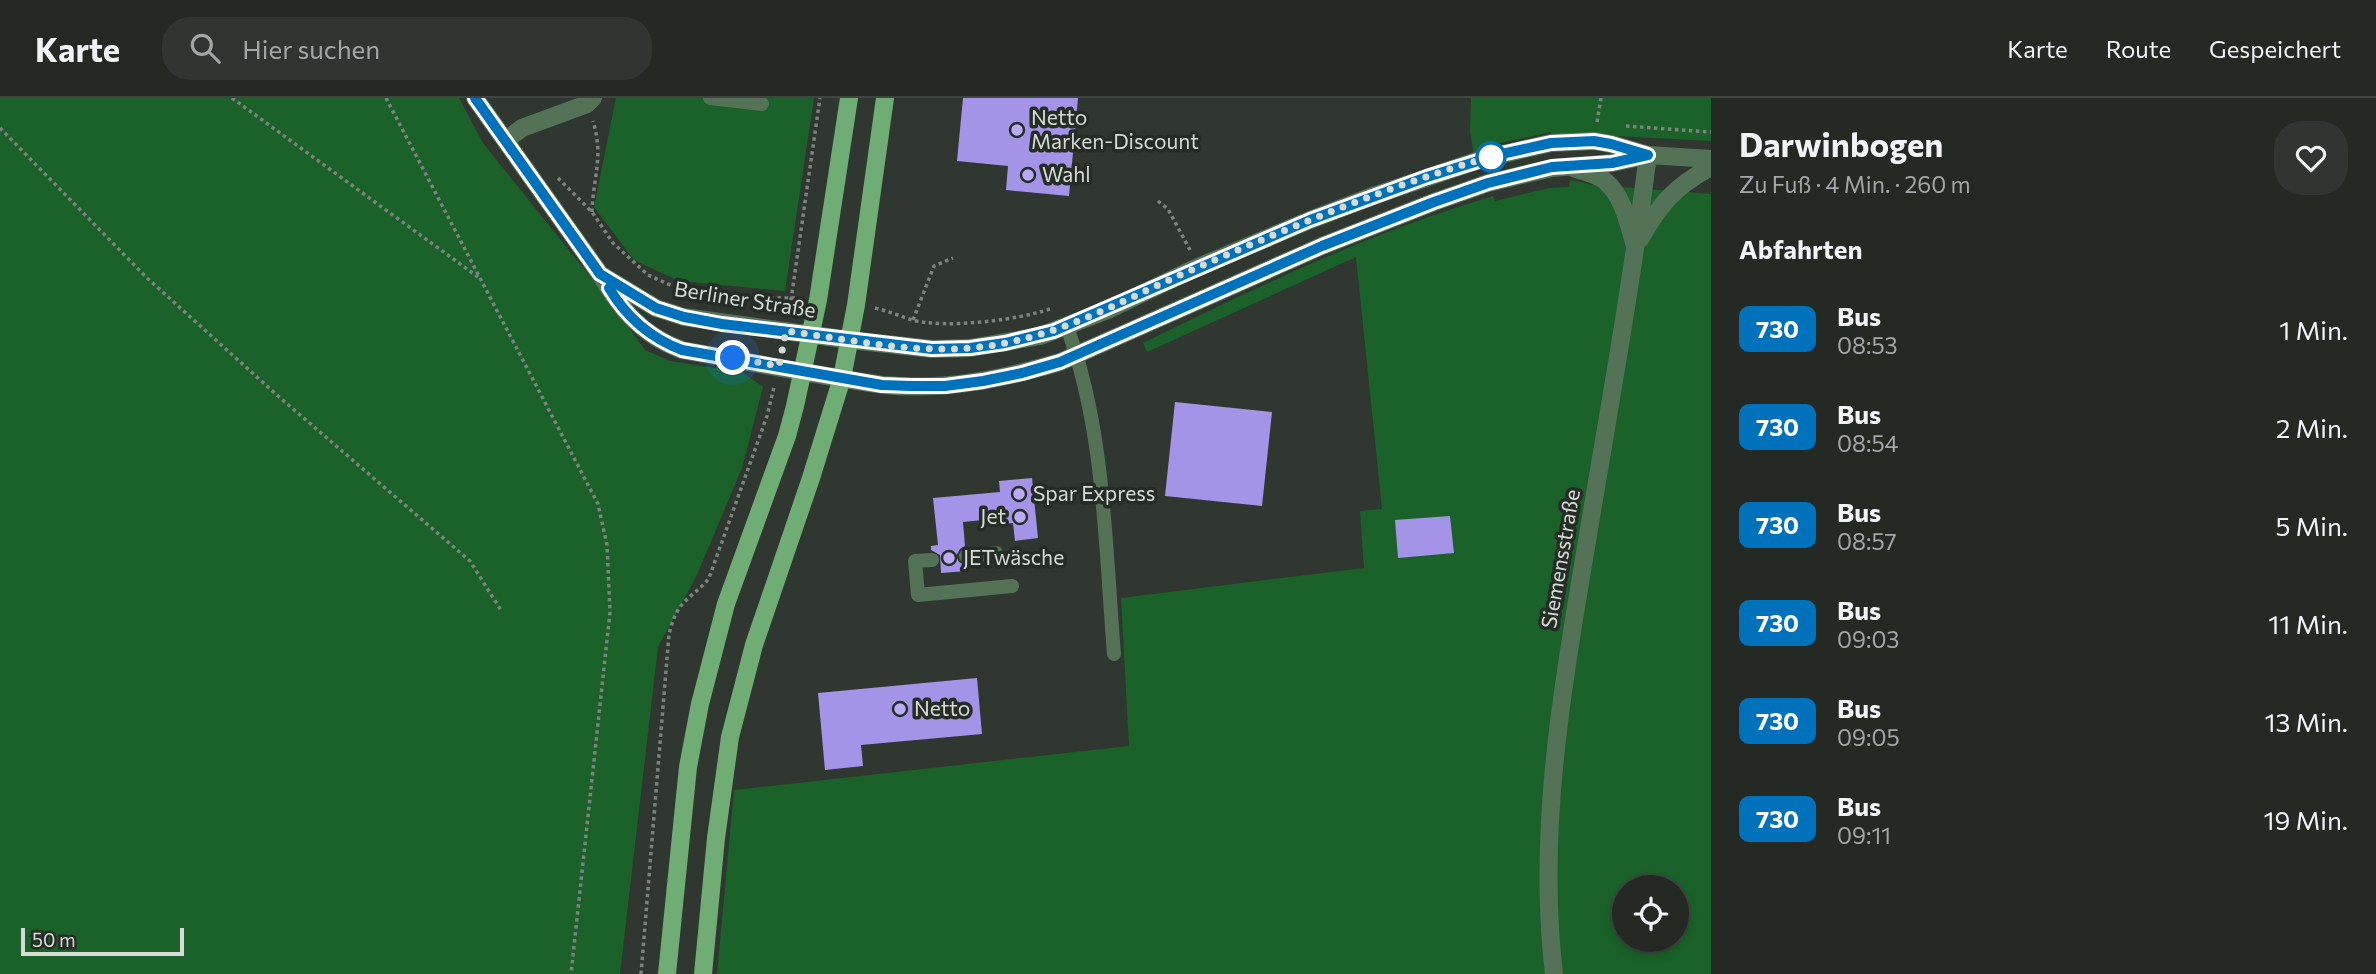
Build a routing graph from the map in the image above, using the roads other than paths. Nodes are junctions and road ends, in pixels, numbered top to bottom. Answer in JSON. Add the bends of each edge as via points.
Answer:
{"nodes":[{"id":1,"x":475,"y":98,"type":"edge"},
{"id":2,"x":710,"y":98,"type":"edge"},
{"id":3,"x":849,"y":98,"type":"edge"},
{"id":4,"x":885,"y":98,"type":"edge"},
{"id":5,"x":590,"y":101,"type":"edge"},
{"id":6,"x":762,"y":103,"type":"dead end"},
{"id":7,"x":506,"y":140,"type":"junction"},
{"id":8,"x":1648,"y":155,"type":"junction"},
{"id":9,"x":1711,"y":159,"type":"edge"},
{"id":10,"x":1566,"y":165,"type":"junction"},
{"id":11,"x":1711,"y":167,"type":"edge"},
{"id":12,"x":1635,"y":248,"type":"junction"},
{"id":13,"x":600,"y":274,"type":"junction"},
{"id":14,"x":1068,"y":327,"type":"junction"},
{"id":15,"x":812,"y":335,"type":"junction"},
{"id":16,"x":850,"y":340,"type":"junction"},
{"id":17,"x":1077,"y":354,"type":"junction"},
{"id":18,"x":803,"y":372,"type":"junction"},
{"id":19,"x":842,"y":378,"type":"junction"},
{"id":20,"x":996,"y":552,"type":"dead end"},
{"id":21,"x":966,"y":556,"type":"dead end"},
{"id":22,"x":932,"y":560,"type":"dead end"},
{"id":23,"x":1012,"y":586,"type":"dead end"},
{"id":24,"x":1114,"y":653,"type":"dead end"},
{"id":25,"x":667,"y":974,"type":"edge"},
{"id":26,"x":703,"y":974,"type":"edge"},
{"id":27,"x":1554,"y":974,"type":"edge"}],
"edges":[{"from":1,"to":7,"type":"street","name":"Berliner Straße"},
{"from":2,"to":6,"type":"lane"},
{"from":3,"to":15,"type":"main road"},
{"from":4,"to":16,"type":"main road"},
{"from":5,"to":7,"type":"street","via":[[522,128]]},
{"from":7,"to":13,"type":"street","name":"Berliner Straße"},
{"from":8,"to":9,"type":"street"},
{"from":8,"to":10,"type":"street","name":"Berliner Straße","via":[[1612,163]]},
{"from":8,"to":12,"type":"street","name":"Siemensstraße"},
{"from":8,"to":14,"type":"street","name":"Berliner Straße","via":[[1611,144],[1576,141],[1482,159],[1310,220]]},
{"from":10,"to":12,"type":"street","via":[[1604,179],[1616,193]]},
{"from":10,"to":17,"type":"street","name":"Berliner Straße","via":[[1488,183],[1377,224]]},
{"from":11,"to":12,"type":"street","via":[[1668,196]]},
{"from":12,"to":27,"type":"street","name":"Siemensstraße","via":[[1555,758],[1550,846]]},
{"from":13,"to":15,"type":"street","name":"Berliner Straße","via":[[656,308],[684,317]]},
{"from":13,"to":18,"type":"street","name":"Berliner Straße","via":[[618,303],[646,333],[663,343]]},
{"from":14,"to":16,"type":"street","name":"Berliner Straße","via":[[970,348],[932,349]]},
{"from":14,"to":17,"type":"lane"},
{"from":15,"to":16,"type":"street","name":"Berliner Straße"},
{"from":15,"to":18,"type":"main road"},
{"from":16,"to":19,"type":"main road"},
{"from":17,"to":19,"type":"street","name":"Berliner Straße","via":[[1022,373],[945,386],[882,385]]},
{"from":17,"to":24,"type":"lane","via":[[1094,422]]},
{"from":18,"to":19,"type":"street","name":"Berliner Straße"},
{"from":18,"to":25,"type":"main road","via":[[787,436],[726,604],[700,704],[688,767]]},
{"from":19,"to":26,"type":"main road","via":[[739,696],[723,777]]},
{"from":20,"to":21,"type":"lane"},
{"from":22,"to":23,"type":"lane","via":[[915,561],[918,595]]}]}
